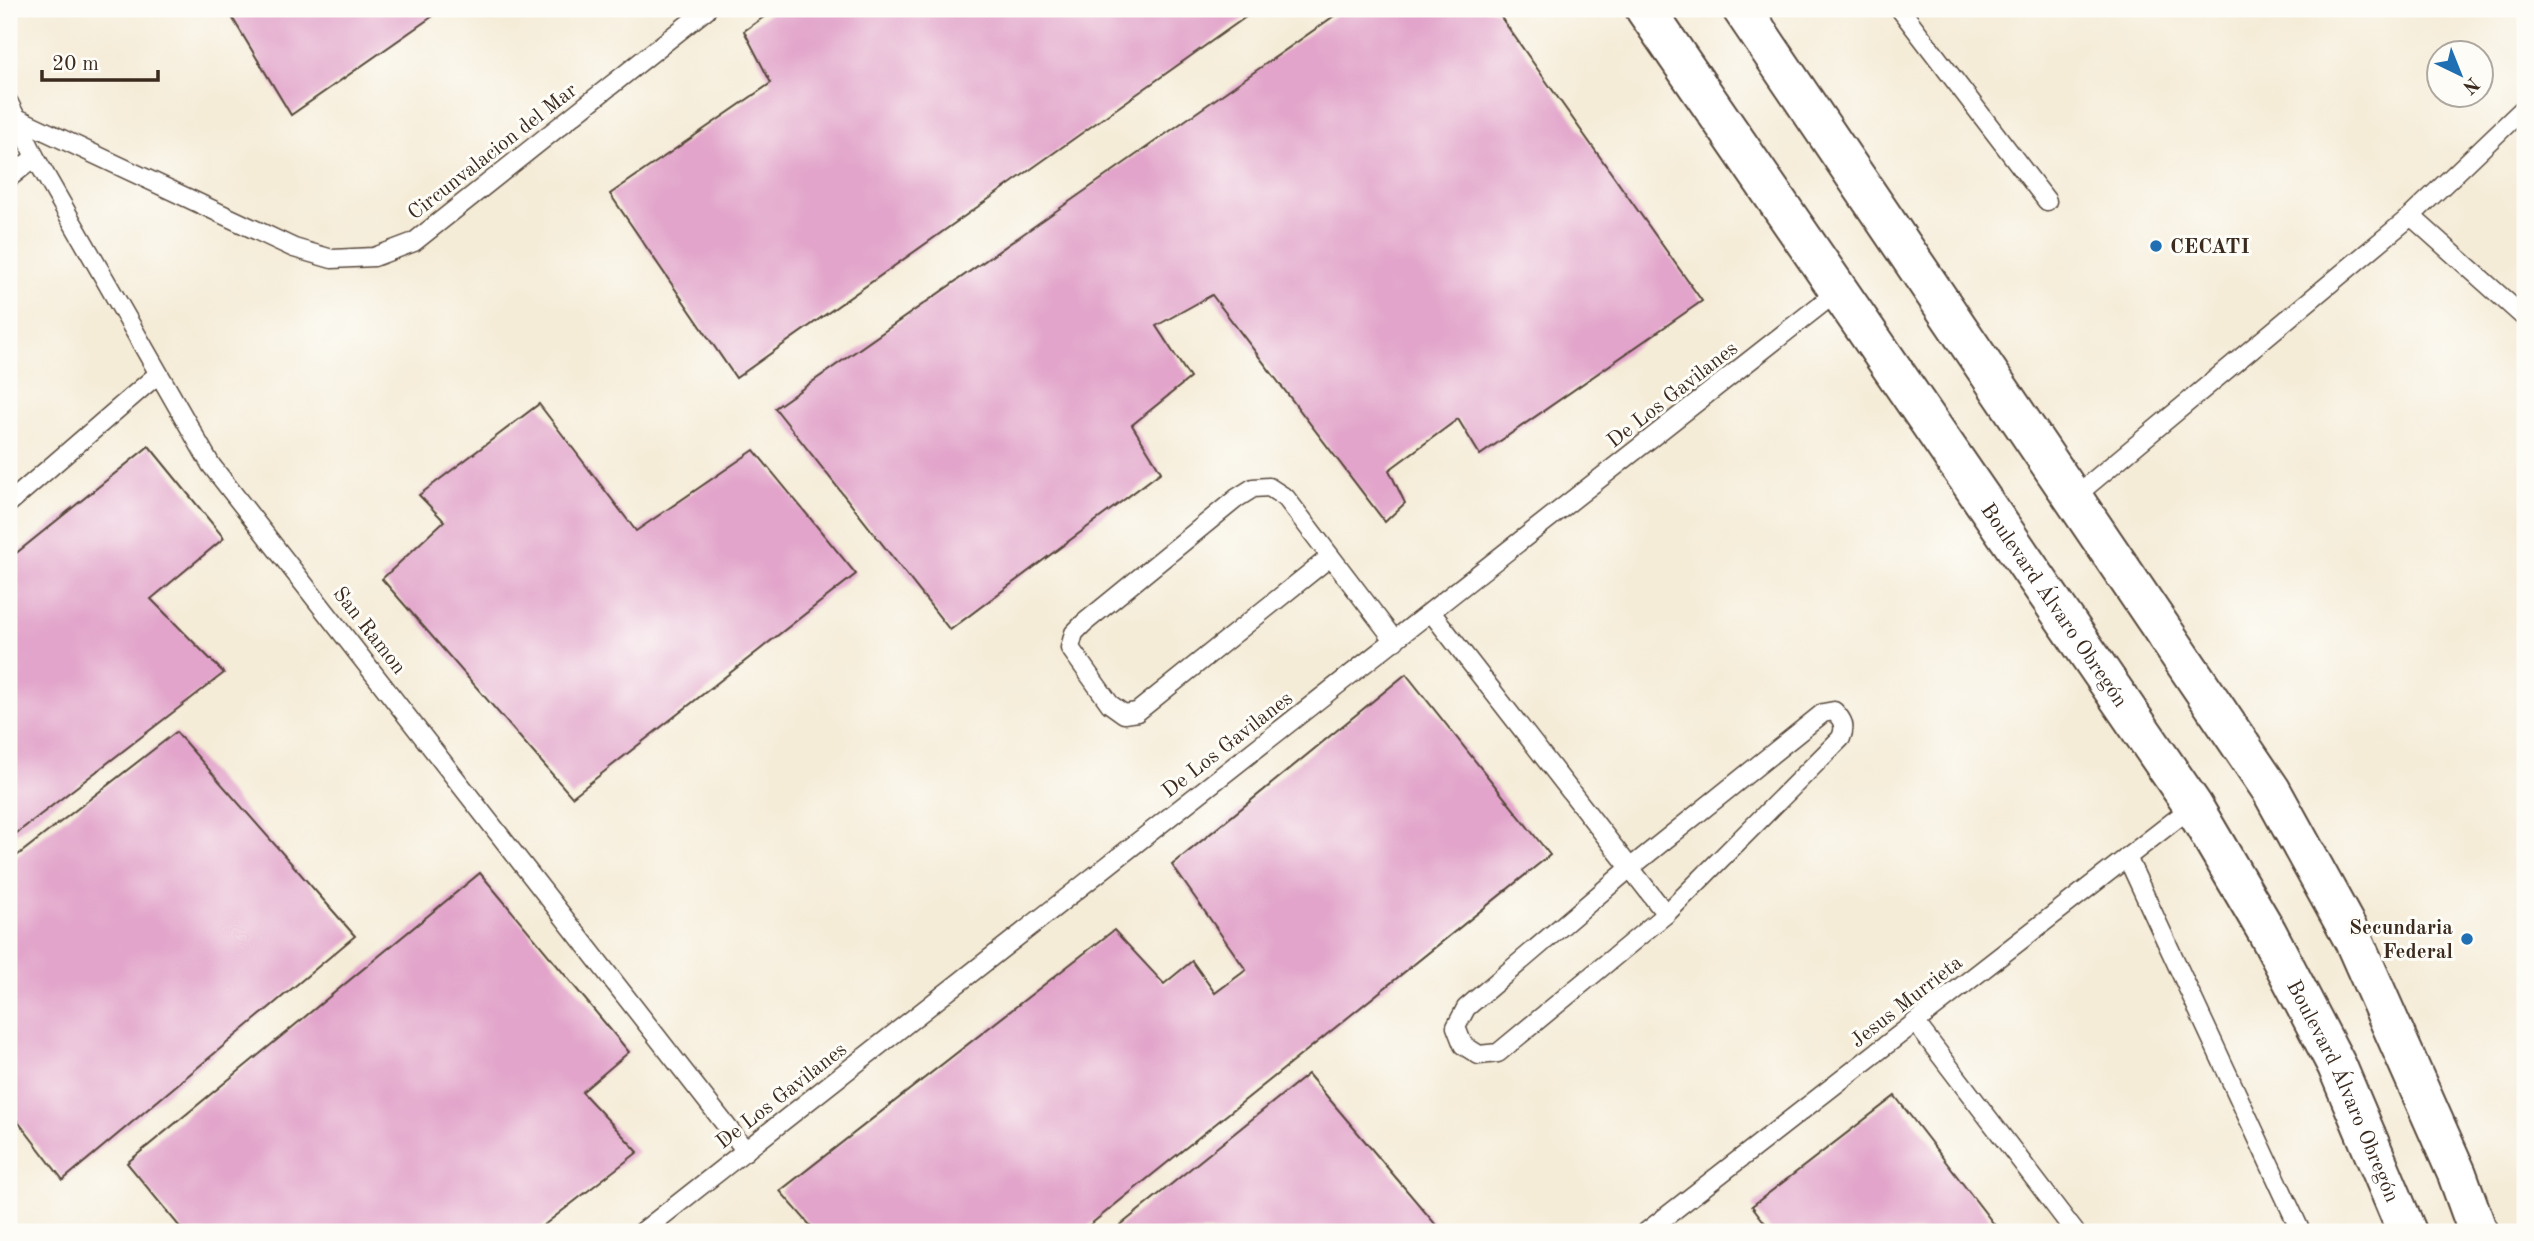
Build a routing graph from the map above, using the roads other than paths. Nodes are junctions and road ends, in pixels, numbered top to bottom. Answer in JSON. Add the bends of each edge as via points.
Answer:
{"nodes":[{"id":1,"x":707,"y":9,"type":"edge"},
{"id":2,"x":1644,"y":9,"type":"edge"},
{"id":3,"x":1742,"y":9,"type":"edge"},
{"id":4,"x":1900,"y":9,"type":"edge"},
{"id":5,"x":2525,"y":107,"type":"edge"},
{"id":6,"x":12,"y":110,"type":"edge"},
{"id":7,"x":35,"y":157,"type":"junction"},
{"id":8,"x":9,"y":178,"type":"edge"},
{"id":9,"x":2047,"y":201,"type":"dead end"},
{"id":10,"x":2411,"y":216,"type":"junction"},
{"id":11,"x":1838,"y":291,"type":"junction"},
{"id":12,"x":2525,"y":317,"type":"edge"},
{"id":13,"x":159,"y":374,"type":"junction"},
{"id":14,"x":2074,"y":497,"type":"junction"},
{"id":15,"x":9,"y":503,"type":"edge"},
{"id":16,"x":1330,"y":557,"type":"junction"},
{"id":17,"x":1431,"y":612,"type":"junction"},
{"id":18,"x":1395,"y":641,"type":"junction"},
{"id":19,"x":2193,"y":806,"type":"junction"},
{"id":20,"x":2127,"y":857,"type":"junction"},
{"id":21,"x":1630,"y":868,"type":"junction"},
{"id":22,"x":1666,"y":914,"type":"junction"},
{"id":23,"x":1915,"y":1022,"type":"junction"},
{"id":24,"x":746,"y":1151,"type":"junction"},
{"id":25,"x":642,"y":1232,"type":"edge"},
{"id":26,"x":1646,"y":1232,"type":"edge"},
{"id":27,"x":2076,"y":1232,"type":"edge"},
{"id":28,"x":2301,"y":1232,"type":"edge"},
{"id":29,"x":2407,"y":1232,"type":"edge"},
{"id":30,"x":2478,"y":1232,"type":"edge"}],
"edges":[{"from":1,"to":6,"type":"lane","name":"Circunvalacion del Mar","via":[[414,242],[374,257],[332,259],[294,248]]},
{"from":2,"to":11,"type":"highway","name":"Boulevard Álvaro Obregón"},
{"from":3,"to":14,"type":"highway"},
{"from":4,"to":9,"type":"lane"},
{"from":5,"to":10,"type":"lane"},
{"from":6,"to":7,"type":"lane","name":"San Ramon"},
{"from":7,"to":8,"type":"lane"},
{"from":7,"to":13,"type":"lane","name":"San Ramon"},
{"from":10,"to":12,"type":"lane"},
{"from":10,"to":14,"type":"lane"},
{"from":11,"to":17,"type":"lane","name":"De Los Gavilanes"},
{"from":11,"to":19,"type":"highway","name":"Boulevard Álvaro Obregón"},
{"from":13,"to":15,"type":"lane"},
{"from":13,"to":24,"type":"lane","name":"San Ramon","via":[[211,465]]},
{"from":14,"to":30,"type":"highway","via":[[2271,790],[2353,939]]},
{"from":16,"to":16,"type":"lane","via":[[1286,498],[1269,487],[1253,488],[1084,623],[1074,633],[1070,648],[1110,704],[1124,714],[1136,712]]},
{"from":16,"to":18,"type":"lane"},
{"from":17,"to":18,"type":"lane","name":"De Los Gavilanes"},
{"from":17,"to":21,"type":"lane"},
{"from":18,"to":24,"type":"lane","name":"De Los Gavilanes"},
{"from":19,"to":20,"type":"lane","name":"Jesus Murrieta"},
{"from":19,"to":29,"type":"highway","name":"Boulevard Álvaro Obregón","via":[[2267,932],[2337,1066]]},
{"from":20,"to":23,"type":"lane","name":"Jesus Murrieta"},
{"from":20,"to":28,"type":"lane"},
{"from":21,"to":22,"type":"lane"},
{"from":21,"to":22,"type":"lane","via":[[1466,1008],[1456,1027],[1463,1045],[1479,1055],[1498,1053]]},
{"from":21,"to":22,"type":"lane","via":[[1823,713],[1834,711],[1841,719],[1845,729],[1841,738]]},
{"from":23,"to":26,"type":"lane","name":"Jesus Murrieta"},
{"from":23,"to":27,"type":"lane"},
{"from":24,"to":25,"type":"lane","name":"De Los Gavilanes"}]}
